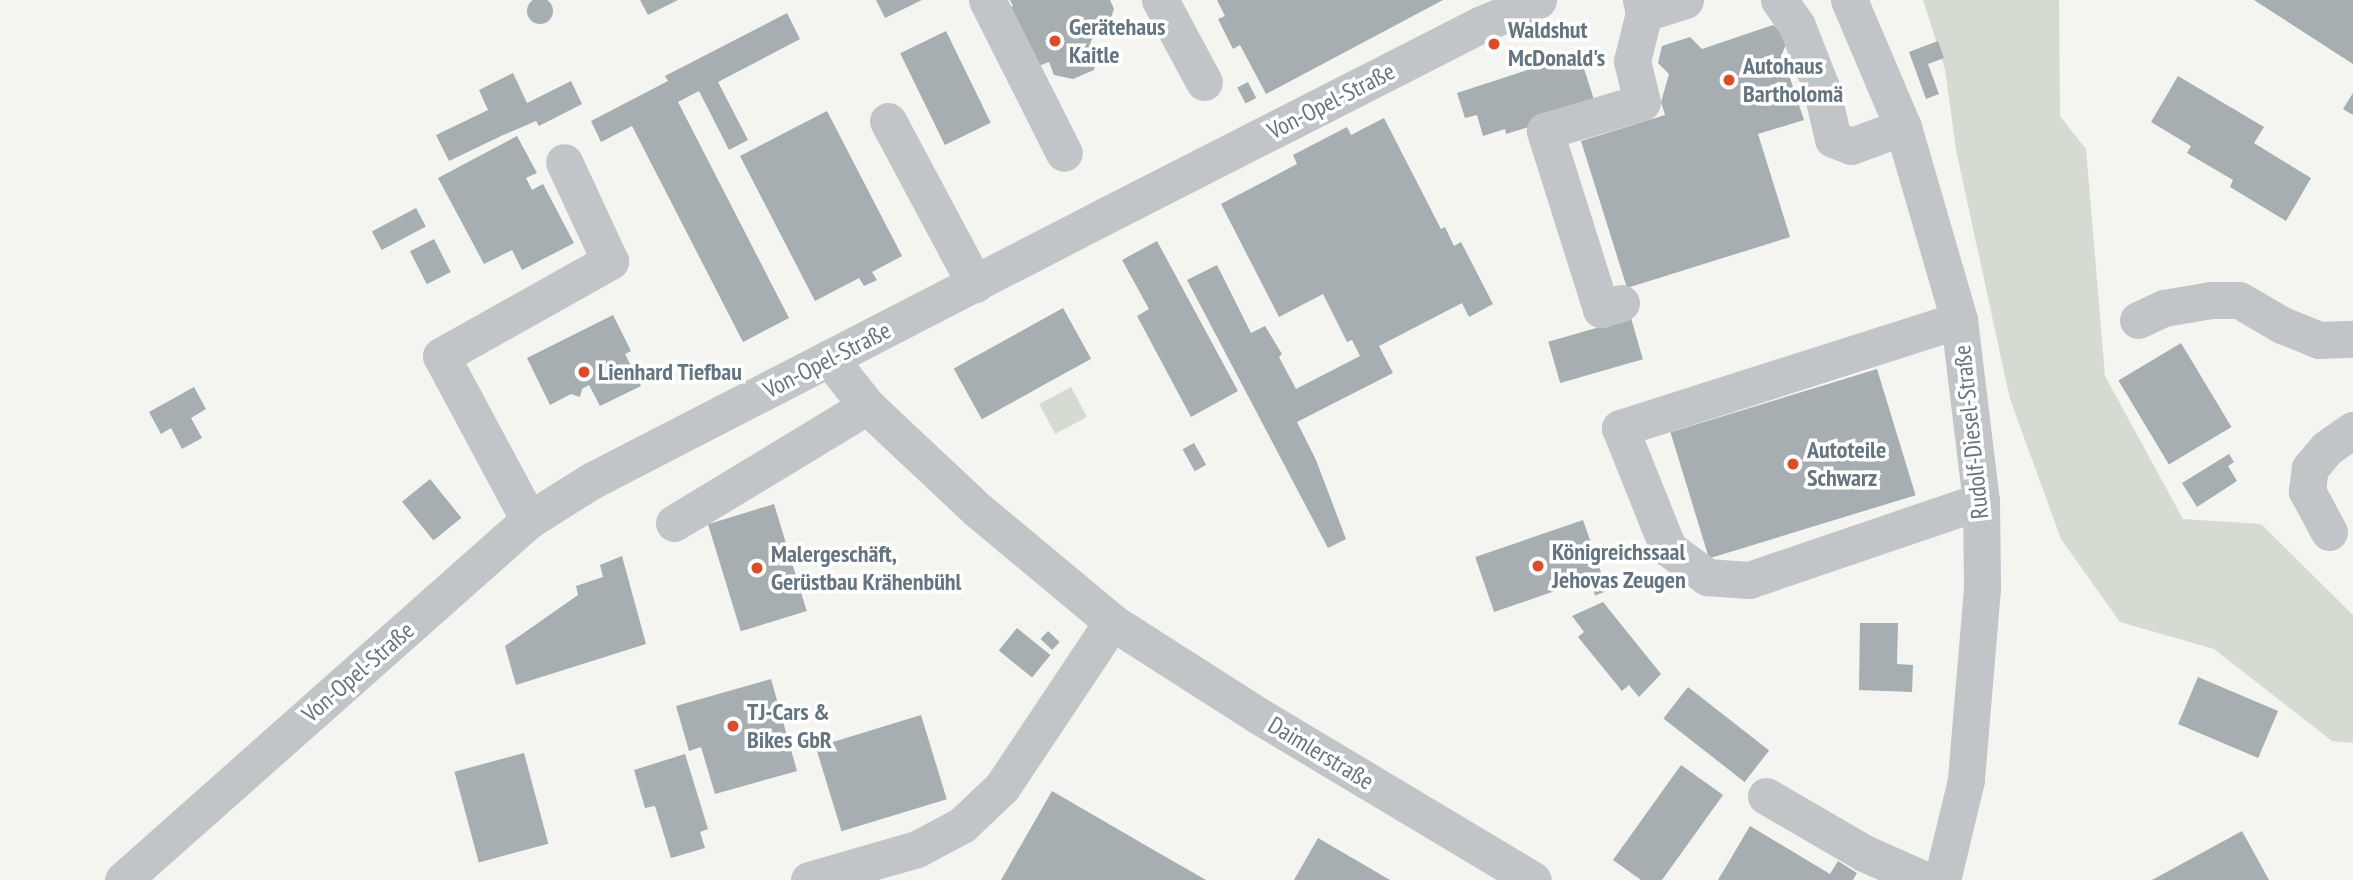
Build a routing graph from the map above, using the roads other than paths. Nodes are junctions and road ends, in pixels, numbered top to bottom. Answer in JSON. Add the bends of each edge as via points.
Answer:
{"nodes":[{"id":1,"x":987,"y":0,"type":"edge"},
{"id":2,"x":1160,"y":0,"type":"edge"},
{"id":3,"x":1538,"y":0,"type":"edge"},
{"id":4,"x":1685,"y":0,"type":"edge"},
{"id":5,"x":1779,"y":0,"type":"edge"},
{"id":6,"x":1849,"y":0,"type":"edge"},
{"id":7,"x":1642,"y":7,"type":"edge"},
{"id":8,"x":1204,"y":82,"type":"dead end"},
{"id":9,"x":888,"y":121,"type":"dead end"},
{"id":10,"x":1903,"y":127,"type":"junction"},
{"id":11,"x":1065,"y":153,"type":"dead end"},
{"id":12,"x":564,"y":162,"type":"dead end"},
{"id":13,"x":975,"y":284,"type":"junction"},
{"id":14,"x":1621,"y":303,"type":"dead end"},
{"id":15,"x":1959,"y":320,"type":"junction"},
{"id":16,"x":2138,"y":320,"type":"dead end"},
{"id":17,"x":2353,"y":339,"type":"edge"},
{"id":18,"x":829,"y":358,"type":"junction"},
{"id":19,"x":867,"y":406,"type":"junction"},
{"id":20,"x":2353,"y":430,"type":"edge"},
{"id":21,"x":1982,"y":501,"type":"junction"},
{"id":22,"x":529,"y":520,"type":"junction"},
{"id":23,"x":674,"y":523,"type":"dead end"},
{"id":24,"x":2329,"y":532,"type":"dead end"},
{"id":25,"x":1112,"y":622,"type":"junction"},
{"id":26,"x":1766,"y":796,"type":"dead end"},
{"id":27,"x":123,"y":880,"type":"edge"},
{"id":28,"x":808,"y":880,"type":"edge"},
{"id":29,"x":1533,"y":880,"type":"edge"},
{"id":30,"x":1925,"y":880,"type":"edge"},
{"id":31,"x":1942,"y":880,"type":"edge"}],
"edges":[{"from":1,"to":11,"type":"street"},
{"from":2,"to":8,"type":"street"},
{"from":3,"to":13,"type":"street","name":"Von-Opel-Straße","via":[[1482,24]]},
{"from":4,"to":7,"type":"street"},
{"from":5,"to":10,"type":"street","via":[[1797,26],[1821,87],[1833,139],[1851,146]]},
{"from":6,"to":10,"type":"street","name":"Rudolf-Diesel-Straße"},
{"from":7,"to":14,"type":"street","via":[[1632,61],[1642,102],[1545,131],[1601,309]]},
{"from":9,"to":13,"type":"street"},
{"from":10,"to":15,"type":"street","name":"Rudolf-Diesel-Straße"},
{"from":12,"to":22,"type":"street","via":[[610,261],[441,356]]},
{"from":13,"to":18,"type":"street","name":"Von-Opel-Straße"},
{"from":15,"to":21,"type":"street","name":"Rudolf-Diesel-Straße"},
{"from":15,"to":21,"type":"street","via":[[1620,428],[1668,548],[1707,577],[1749,580]]},
{"from":16,"to":17,"type":"street","via":[[2164,308],[2238,300],[2319,341]]},
{"from":18,"to":19,"type":"street","name":"Daimlerstraße"},
{"from":18,"to":22,"type":"street","name":"Von-Opel-Straße","via":[[591,481]]},
{"from":19,"to":23,"type":"street"},
{"from":19,"to":25,"type":"street","name":"Daimlerstraße","via":[[979,511]]},
{"from":20,"to":24,"type":"street","via":[[2327,448],[2310,468],[2307,491]]},
{"from":21,"to":31,"type":"street","name":"Rudolf-Diesel-Straße","via":[[1982,587],[1966,780]]},
{"from":22,"to":27,"type":"street","name":"Von-Opel-Straße"},
{"from":25,"to":28,"type":"street","via":[[1002,787],[962,825],[917,849]]},
{"from":25,"to":29,"type":"street","name":"Daimlerstraße"},
{"from":26,"to":30,"type":"street","via":[[1864,853]]}]}
